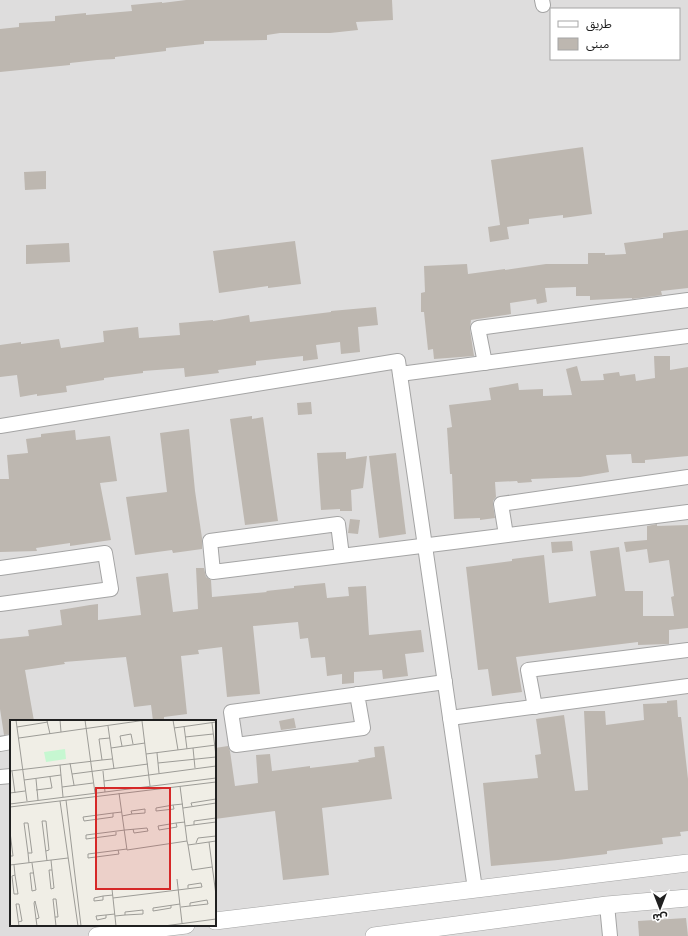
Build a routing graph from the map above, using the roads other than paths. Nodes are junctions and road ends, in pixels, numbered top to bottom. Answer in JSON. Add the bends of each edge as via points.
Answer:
{"nodes":[{"id":1,"x":688,"y":300,"type":"edge"},
{"id":2,"x":688,"y":336,"type":"edge"},
{"id":3,"x":485,"y":363,"type":"junction"},
{"id":4,"x":400,"y":374,"type":"junction"},
{"id":5,"x":0,"y":426,"type":"edge"},
{"id":6,"x":688,"y":477,"type":"edge"},
{"id":7,"x":688,"y":512,"type":"edge"},
{"id":8,"x":506,"y":535,"type":"junction"},
{"id":9,"x":425,"y":546,"type":"junction"},
{"id":10,"x":342,"y":556,"type":"junction"},
{"id":11,"x":0,"y":568,"type":"edge"},
{"id":12,"x":0,"y":604,"type":"edge"},
{"id":13,"x":688,"y":650,"type":"edge"},
{"id":14,"x":445,"y":682,"type":"junction"},
{"id":15,"x":688,"y":686,"type":"edge"},
{"id":16,"x":357,"y":694,"type":"junction"},
{"id":17,"x":535,"y":707,"type":"junction"},
{"id":18,"x":450,"y":718,"type":"junction"},
{"id":19,"x":10,"y":742,"type":"edge"},
{"id":20,"x":0,"y":744,"type":"edge"},
{"id":21,"x":10,"y":776,"type":"edge"},
{"id":22,"x":0,"y":777,"type":"edge"},
{"id":23,"x":688,"y":863,"type":"edge"},
{"id":24,"x":475,"y":889,"type":"junction"},
{"id":25,"x":688,"y":898,"type":"edge"},
{"id":26,"x":607,"y":905,"type":"junction"},
{"id":27,"x":216,"y":922,"type":"edge"},
{"id":28,"x":178,"y":926,"type":"edge"},
{"id":29,"x":97,"y":936,"type":"edge"},
{"id":30,"x":374,"y":936,"type":"edge"},
{"id":31,"x":610,"y":936,"type":"edge"}],
"edges":[{"from":1,"to":3,"type":"street","via":[[478,328]]},
{"from":2,"to":3,"type":"street"},
{"from":3,"to":4,"type":"street"},
{"from":4,"to":5,"type":"street","via":[[398,361]]},
{"from":4,"to":9,"type":"street"},
{"from":6,"to":8,"type":"street","via":[[501,504]]},
{"from":7,"to":8,"type":"street"},
{"from":8,"to":9,"type":"street"},
{"from":9,"to":10,"type":"street"},
{"from":9,"to":14,"type":"street"},
{"from":10,"to":10,"type":"street","via":[[338,524],[210,540],[213,572]]},
{"from":11,"to":12,"type":"street","via":[[105,554],[111,589]]},
{"from":13,"to":17,"type":"street","via":[[528,670]]},
{"from":14,"to":16,"type":"street"},
{"from":14,"to":18,"type":"street"},
{"from":15,"to":17,"type":"street"},
{"from":16,"to":16,"type":"street","via":[[232,712],[236,745],[363,728]]},
{"from":17,"to":18,"type":"street"},
{"from":18,"to":24,"type":"street"},
{"from":19,"to":20,"type":"street"},
{"from":21,"to":22,"type":"street"},
{"from":23,"to":24,"type":"street"},
{"from":24,"to":27,"type":"street"},
{"from":25,"to":26,"type":"street"},
{"from":26,"to":30,"type":"street"},
{"from":26,"to":31,"type":"street"},
{"from":28,"to":29,"type":"street"}]}
